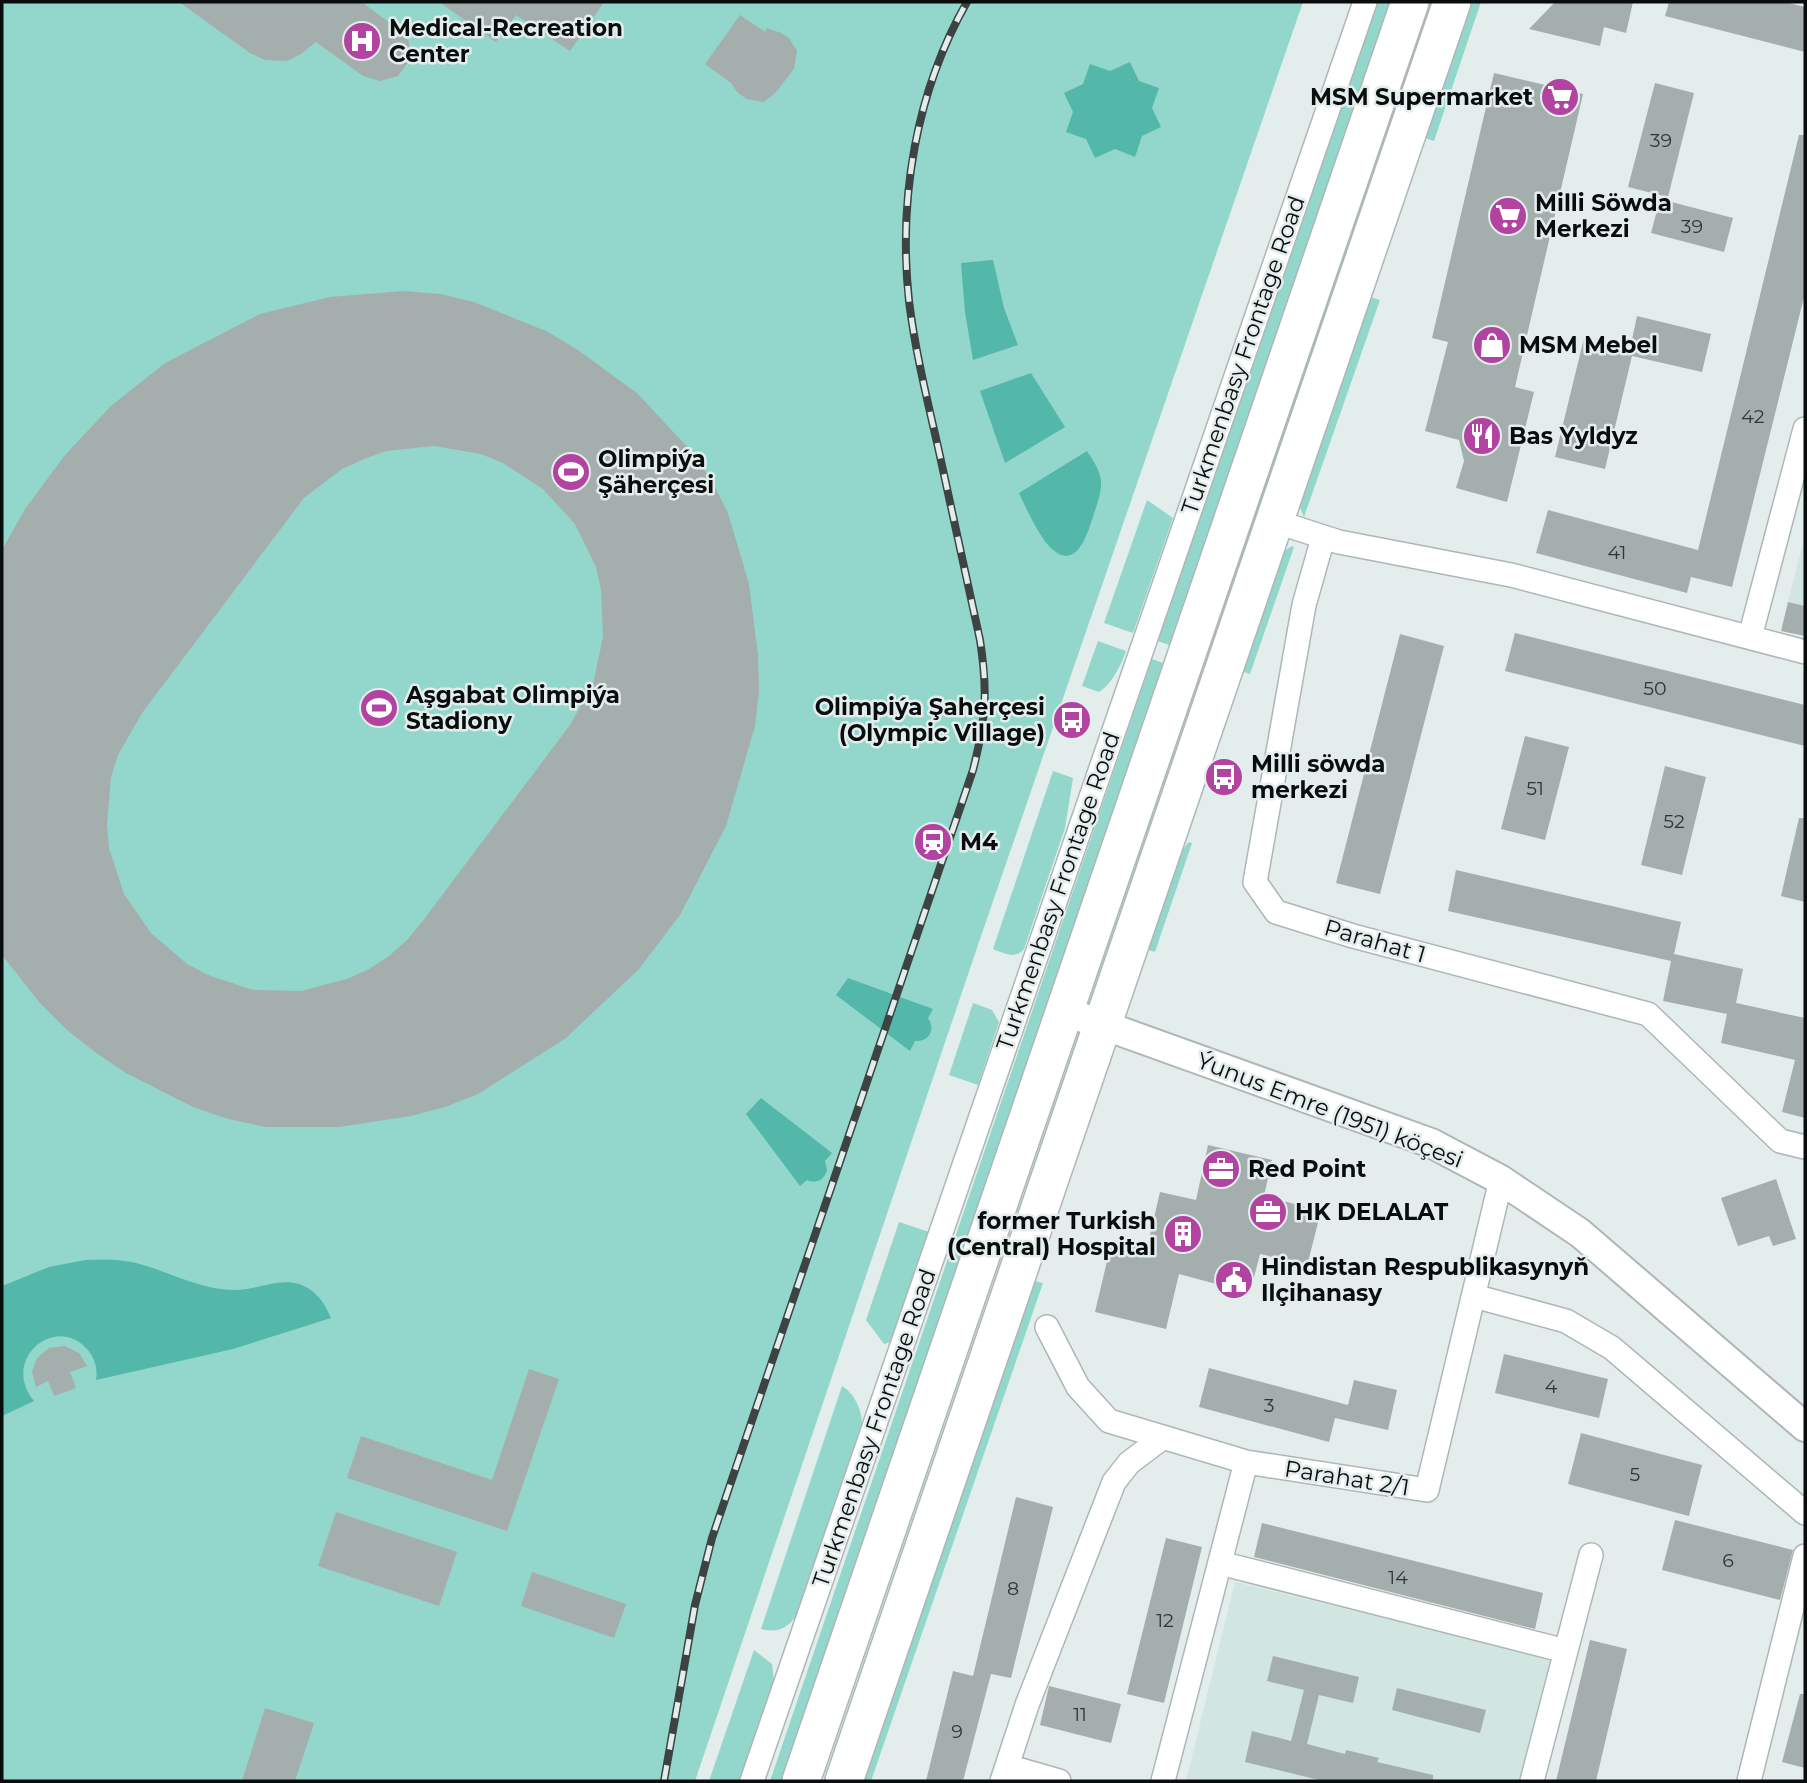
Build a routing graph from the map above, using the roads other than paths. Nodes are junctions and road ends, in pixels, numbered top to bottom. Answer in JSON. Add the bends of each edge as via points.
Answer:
{"nodes":[{"id":1,"x":1365,"y":2,"type":"edge"},
{"id":2,"x":1410,"y":2,"type":"edge"},
{"id":3,"x":1452,"y":2,"type":"edge"},
{"id":4,"x":1805,"y":429,"type":"edge"},
{"id":5,"x":1274,"y":521,"type":"junction"},
{"id":6,"x":1324,"y":538,"type":"junction"},
{"id":7,"x":1750,"y":637,"type":"junction"},
{"id":8,"x":1805,"y":652,"type":"edge"},
{"id":9,"x":1064,"y":1011,"type":"junction"},
{"id":10,"x":1101,"y":1026,"type":"junction"},
{"id":11,"x":1805,"y":1147,"type":"edge"},
{"id":12,"x":1501,"y":1180,"type":"junction"},
{"id":13,"x":1474,"y":1296,"type":"junction"},
{"id":14,"x":1047,"y":1327,"type":"dead end"},
{"id":15,"x":1805,"y":1427,"type":"edge"},
{"id":16,"x":1163,"y":1438,"type":"junction"},
{"id":17,"x":1245,"y":1462,"type":"junction"},
{"id":18,"x":1805,"y":1513,"type":"edge"},
{"id":19,"x":1591,"y":1555,"type":"dead end"},
{"id":20,"x":1805,"y":1556,"type":"edge"},
{"id":21,"x":1220,"y":1563,"type":"junction"},
{"id":22,"x":1566,"y":1651,"type":"junction"},
{"id":23,"x":1004,"y":1774,"type":"edge"},
{"id":24,"x":752,"y":1781,"type":"edge"},
{"id":25,"x":801,"y":1781,"type":"edge"},
{"id":26,"x":844,"y":1781,"type":"edge"},
{"id":27,"x":1059,"y":1781,"type":"edge"},
{"id":28,"x":1163,"y":1781,"type":"edge"},
{"id":29,"x":1532,"y":1781,"type":"edge"},
{"id":30,"x":1749,"y":1781,"type":"edge"}],
"edges":[{"from":1,"to":24,"type":"street","name":"Turkmenbasy Frontage Road"},
{"from":2,"to":9,"type":"main road"},
{"from":3,"to":5,"type":"main road"},
{"from":4,"to":7,"type":"street"},
{"from":5,"to":6,"type":"street"},
{"from":5,"to":10,"type":"main road"},
{"from":6,"to":7,"type":"street","via":[[1511,575]]},
{"from":6,"to":11,"type":"street","name":"Parahat 1","via":[[1304,606],[1255,882],[1276,912],[1648,1014],[1780,1141]]},
{"from":7,"to":8,"type":"street"},
{"from":9,"to":10,"type":"street","name":"Ýunus Emre (1951) köçesi"},
{"from":9,"to":25,"type":"main road"},
{"from":10,"to":12,"type":"street","name":"Ýunus Emre (1951) köçesi","via":[[1431,1143]]},
{"from":10,"to":26,"type":"main road"},
{"from":12,"to":13,"type":"street","name":"Parahat 2/1"},
{"from":12,"to":15,"type":"street","name":"Ýunus Emre (1951) köçesi","via":[[1580,1233]]},
{"from":13,"to":17,"type":"street","name":"Parahat 2/1","via":[[1427,1490]]},
{"from":13,"to":18,"type":"street","via":[[1566,1321],[1612,1348]]},
{"from":14,"to":16,"type":"street","name":"Parahat 2/1","via":[[1078,1387],[1109,1421]]},
{"from":16,"to":17,"type":"street","name":"Parahat 2/1"},
{"from":16,"to":23,"type":"street","via":[[1129,1463],[1114,1482]]},
{"from":17,"to":21,"type":"street"},
{"from":19,"to":22,"type":"street"},
{"from":20,"to":30,"type":"street"},
{"from":21,"to":22,"type":"street"},
{"from":21,"to":28,"type":"street"},
{"from":22,"to":29,"type":"street"},
{"from":23,"to":27,"type":"street"}]}
